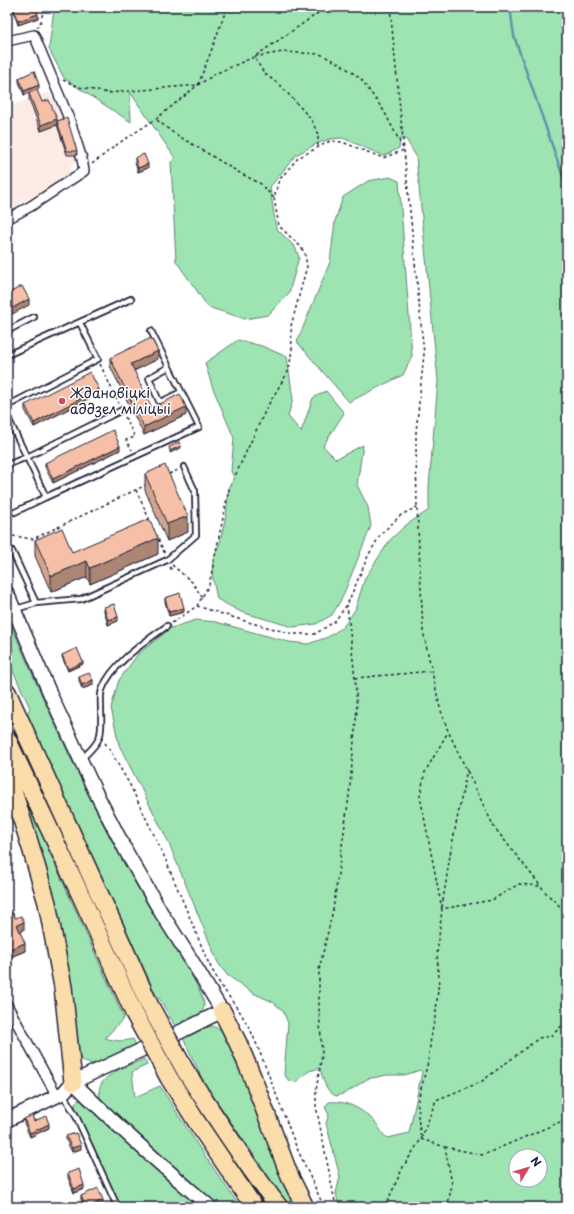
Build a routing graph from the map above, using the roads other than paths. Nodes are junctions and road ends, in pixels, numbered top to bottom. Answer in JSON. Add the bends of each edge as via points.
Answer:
{"nodes":[{"id":1,"x":7,"y":41,"type":"edge"},
{"id":2,"x":7,"y":219,"type":"edge"},
{"id":3,"x":131,"y":299,"type":"dead end"},
{"id":4,"x":34,"y":317,"type":"dead end"},
{"id":5,"x":80,"y":322,"type":"junction"},
{"id":6,"x":7,"y":331,"type":"edge"},
{"id":7,"x":151,"y":331,"type":"dead end"},
{"id":8,"x":7,"y":355,"type":"edge"},
{"id":9,"x":169,"y":367,"type":"junction"},
{"id":10,"x":181,"y":392,"type":"junction"},
{"id":11,"x":7,"y":406,"type":"edge"},
{"id":12,"x":122,"y":410,"type":"dead end"},
{"id":13,"x":7,"y":416,"type":"edge"},
{"id":14,"x":27,"y":457,"type":"junction"},
{"id":15,"x":7,"y":465,"type":"edge"},
{"id":16,"x":184,"y":467,"type":"road end"},
{"id":17,"x":46,"y":497,"type":"junction"},
{"id":18,"x":15,"y":512,"type":"dead end"},
{"id":19,"x":12,"y":551,"type":"dead end"},
{"id":20,"x":7,"y":593,"type":"edge"},
{"id":21,"x":36,"y":603,"type":"junction"},
{"id":22,"x":14,"y":610,"type":"junction"},
{"id":23,"x":167,"y":626,"type":"road end"},
{"id":24,"x":7,"y":692,"type":"edge"},
{"id":25,"x":7,"y":739,"type":"edge"},
{"id":26,"x":80,"y":761,"type":"junction"},
{"id":27,"x":7,"y":772,"type":"edge"},
{"id":28,"x":7,"y":1005,"type":"edge"},
{"id":29,"x":222,"y":1011,"type":"junction"},
{"id":30,"x":64,"y":1091,"type":"junction"},
{"id":31,"x":7,"y":1120,"type":"edge"},
{"id":32,"x":116,"y":1206,"type":"edge"},
{"id":33,"x":210,"y":1207,"type":"edge"},
{"id":34,"x":254,"y":1207,"type":"edge"},
{"id":35,"x":279,"y":1207,"type":"edge"},
{"id":36,"x":305,"y":1207,"type":"edge"}],
"edges":[{"from":1,"to":2,"type":"street","via":[[34,35],[70,121],[84,171]]},
{"from":3,"to":5,"type":"lane"},
{"from":4,"to":6,"type":"lane"},
{"from":5,"to":8,"type":"lane"},
{"from":5,"to":11,"type":"lane","via":[[98,359]]},
{"from":7,"to":9,"type":"lane"},
{"from":9,"to":10,"type":"lane"},
{"from":9,"to":10,"type":"lane","via":[[149,378],[156,394],[161,402]]},
{"from":10,"to":17,"type":"lane","via":[[199,427]]},
{"from":12,"to":14,"type":"lane"},
{"from":13,"to":14,"type":"lane"},
{"from":14,"to":15,"type":"lane"},
{"from":14,"to":17,"type":"lane"},
{"from":16,"to":21,"type":"lane","via":[[195,491],[196,534],[167,560],[81,599]]},
{"from":17,"to":18,"type":"lane"},
{"from":19,"to":21,"type":"lane"},
{"from":20,"to":22,"type":"street"},
{"from":21,"to":22,"type":"lane"},
{"from":22,"to":26,"type":"street"},
{"from":23,"to":26,"type":"lane","via":[[123,660],[106,681],[101,692],[100,737]]},
{"from":24,"to":35,"type":"highway","bridge":true,"via":[[149,1004],[208,1107]]},
{"from":25,"to":34,"type":"highway","bridge":true,"via":[[134,1013],[169,1078]]},
{"from":26,"to":29,"type":"street","via":[[131,860]]},
{"from":27,"to":30,"type":"highway","via":[[47,903],[63,987]]},
{"from":28,"to":30,"type":"street"},
{"from":29,"to":30,"type":"street"},
{"from":29,"to":36,"type":"highway","via":[[247,1063],[290,1177]]},
{"from":30,"to":31,"type":"street"},
{"from":30,"to":32,"type":"lane"},
{"from":30,"to":33,"type":"street","via":[[171,1173]]}]}
